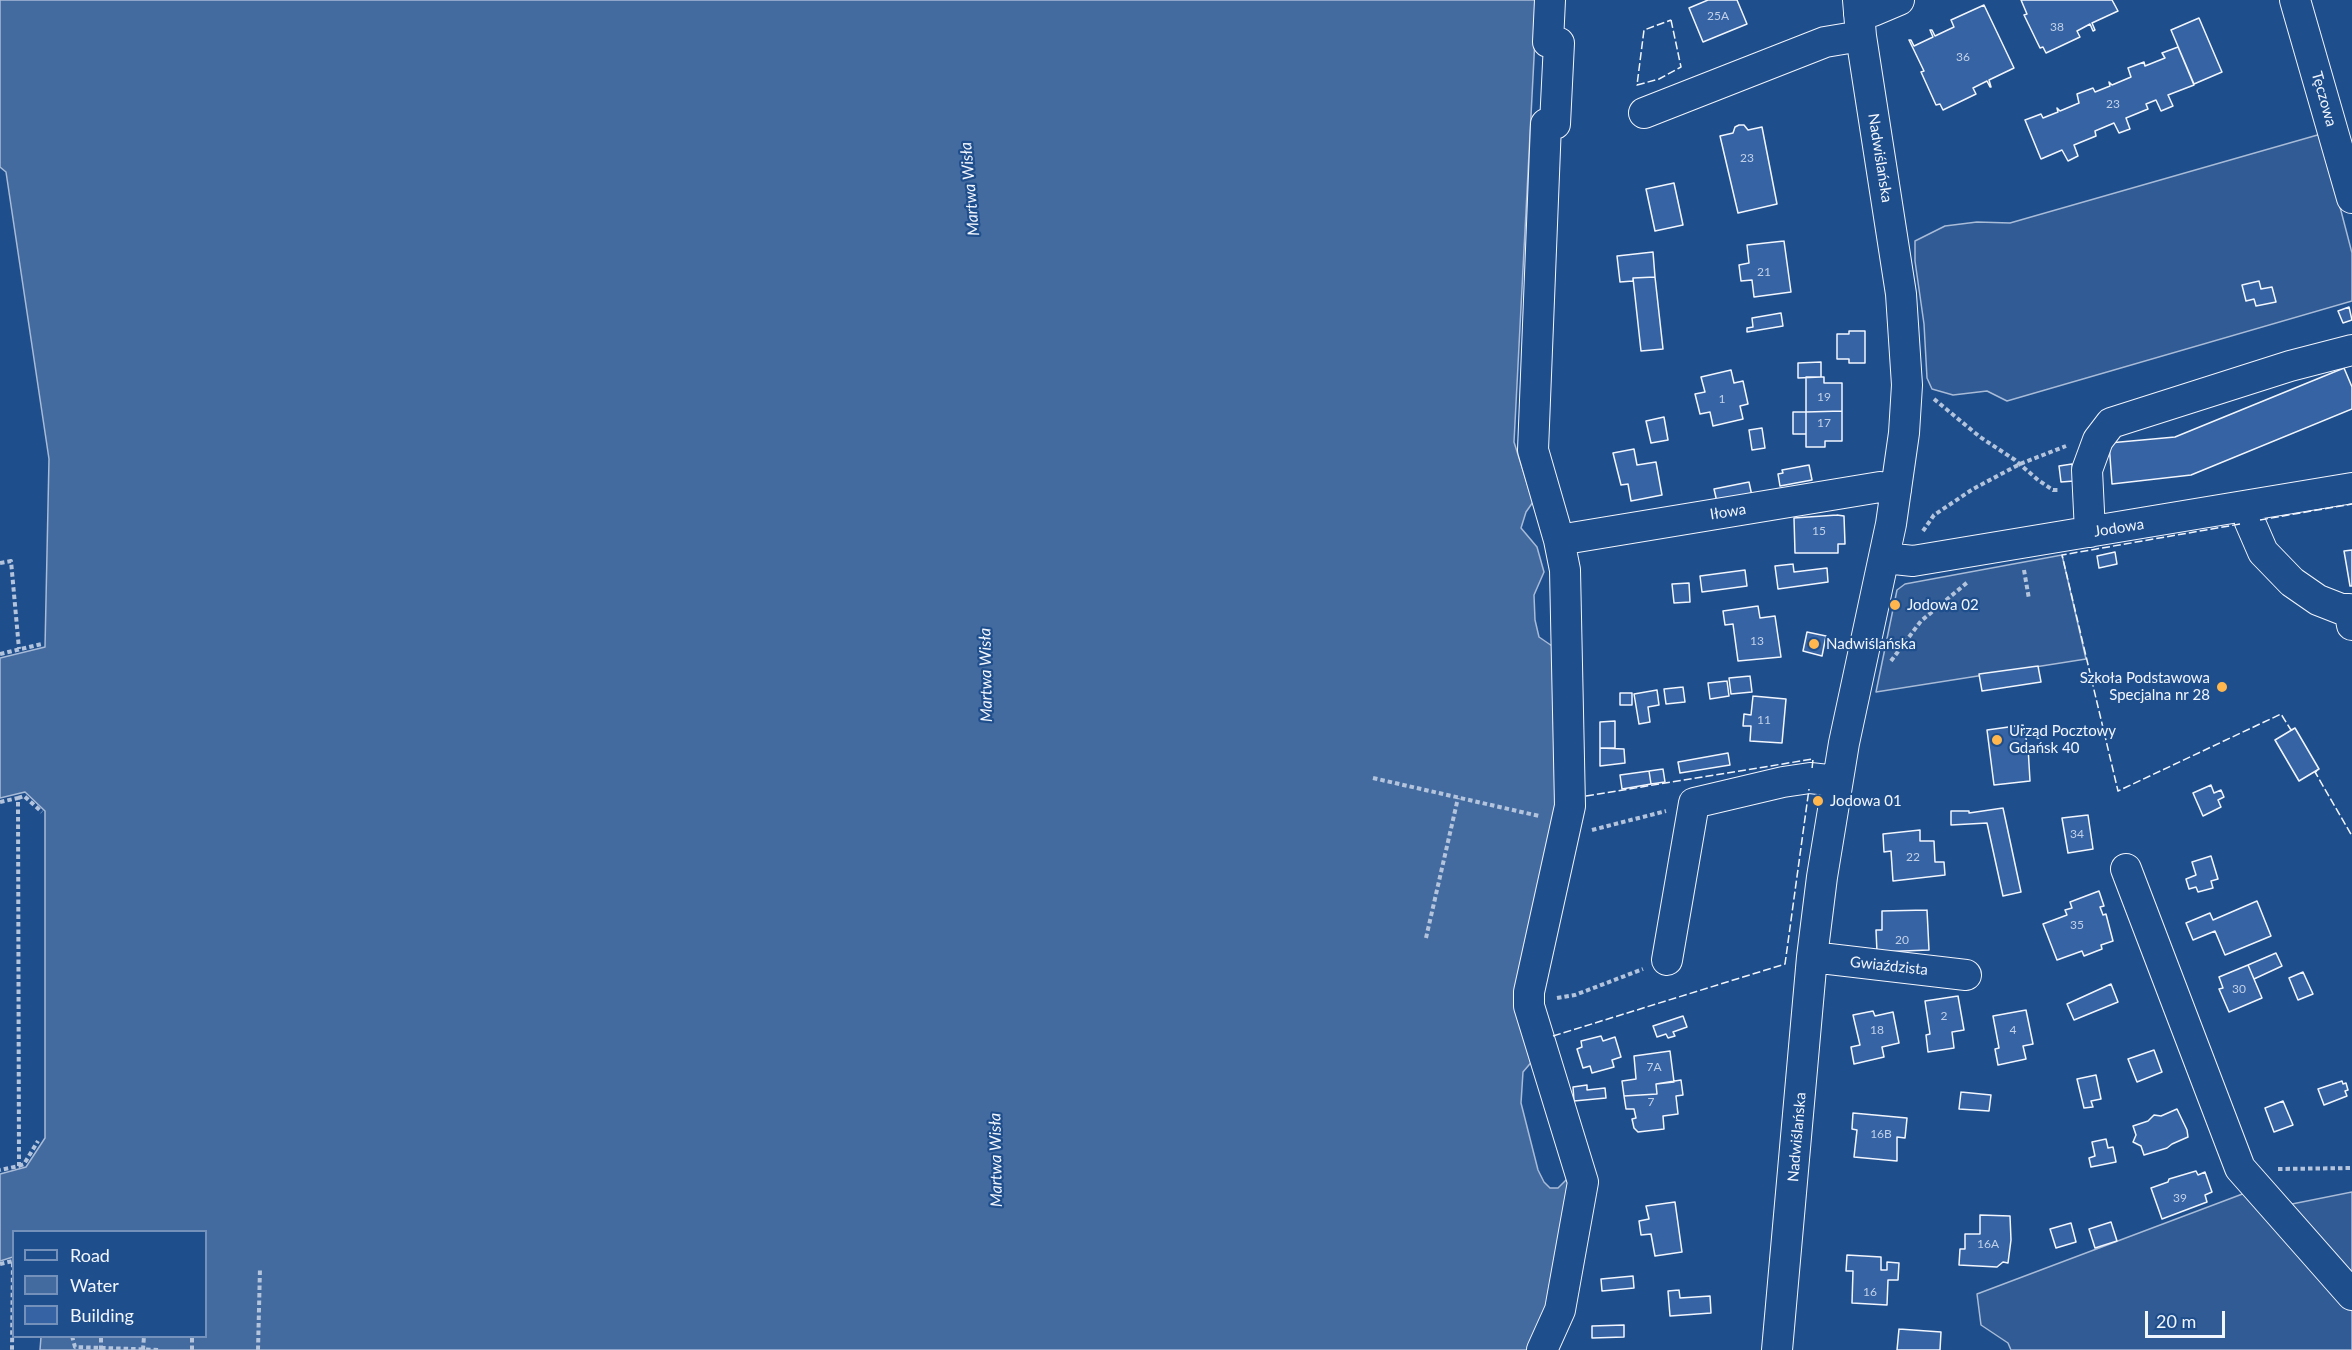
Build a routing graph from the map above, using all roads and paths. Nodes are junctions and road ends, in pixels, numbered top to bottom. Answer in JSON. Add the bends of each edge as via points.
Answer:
{"nodes":[{"id":1,"x":1550,"y":0,"type":"edge"},
{"id":2,"x":1899,"y":0,"type":"edge"},
{"id":3,"x":2295,"y":0,"type":"edge"},
{"id":4,"x":1860,"y":17,"type":"edge"},
{"id":5,"x":1644,"y":113,"type":"dead end"},
{"id":6,"x":2352,"y":198,"type":"edge"},
{"id":7,"x":2352,"y":350,"type":"edge"},
{"id":8,"x":1929,"y":394,"type":"dead end"},
{"id":9,"x":2105,"y":430,"type":"junction"},
{"id":10,"x":2020,"y":464,"type":"junction"},
{"id":11,"x":2352,"y":488,"type":"edge"},
{"id":12,"x":1896,"y":490,"type":"junction"},
{"id":13,"x":2053,"y":490,"type":"dead end"},
{"id":14,"x":2247,"y":507,"type":"junction"},
{"id":15,"x":1922,"y":532,"type":"dead end"},
{"id":16,"x":2090,"y":532,"type":"junction"},
{"id":17,"x":1559,"y":540,"type":"junction"},
{"id":18,"x":1885,"y":558,"type":"junction"},
{"id":19,"x":0,"y":563,"type":"edge"},
{"id":20,"x":2023,"y":568,"type":"dead end"},
{"id":21,"x":1976,"y":575,"type":"dead end"},
{"id":22,"x":2029,"y":599,"type":"dead end"},
{"id":23,"x":2352,"y":625,"type":"edge"},
{"id":24,"x":42,"y":644,"type":"dead end"},
{"id":25,"x":19,"y":650,"type":"junction"},
{"id":26,"x":0,"y":654,"type":"edge"},
{"id":27,"x":1885,"y":669,"type":"dead end"},
{"id":28,"x":1373,"y":778,"type":"dead end"},
{"id":29,"x":1837,"y":781,"type":"junction"},
{"id":30,"x":18,"y":798,"type":"junction"},
{"id":31,"x":1458,"y":798,"type":"junction"},
{"id":32,"x":0,"y":802,"type":"edge"},
{"id":33,"x":1695,"y":803,"type":"junction"},
{"id":34,"x":42,"y":812,"type":"dead end"},
{"id":35,"x":1566,"y":823,"type":"junction"},
{"id":36,"x":2126,"y":869,"type":"dead end"},
{"id":37,"x":1426,"y":939,"type":"dead end"},
{"id":38,"x":1812,"y":957,"type":"junction"},
{"id":39,"x":1667,"y":960,"type":"joint"},
{"id":40,"x":1966,"y":975,"type":"dead end"},
{"id":41,"x":1529,"y":1002,"type":"junction"},
{"id":42,"x":38,"y":1142,"type":"dead end"},
{"id":43,"x":19,"y":1166,"type":"junction"},
{"id":44,"x":2240,"y":1168,"type":"junction"},
{"id":45,"x":2352,"y":1168,"type":"edge"},
{"id":46,"x":0,"y":1170,"type":"edge"},
{"id":47,"x":260,"y":1268,"type":"dead end"},
{"id":48,"x":2352,"y":1295,"type":"edge"},
{"id":49,"x":73,"y":1338,"type":"edge"},
{"id":50,"x":101,"y":1349,"type":"edge"},
{"id":51,"x":143,"y":1350,"type":"edge"},
{"id":52,"x":162,"y":1350,"type":"edge"},
{"id":53,"x":258,"y":1350,"type":"edge"},
{"id":54,"x":1542,"y":1350,"type":"edge"},
{"id":55,"x":1777,"y":1350,"type":"edge"}],
"edges":[{"from":1,"to":17,"type":"street","via":[[1548,42],[1559,43],[1555,124],[1546,124],[1533,450]]},
{"from":2,"to":4,"type":"street"},
{"from":3,"to":6,"type":"street","name":"Tęczowa"},
{"from":4,"to":5,"type":"street","via":[[1825,42]]},
{"from":4,"to":12,"type":"street","name":"Nadwiślańska","via":[[1901,294],[1907,385]]},
{"from":7,"to":9,"type":"street","via":[[2111,423]]},
{"from":8,"to":10,"type":"path"},
{"from":9,"to":10,"type":"path"},
{"from":9,"to":16,"type":"street","via":[[2087,470]]},
{"from":10,"to":13,"type":"path"},
{"from":10,"to":15,"type":"path","via":[[1934,515]]},
{"from":11,"to":14,"type":"street","name":"Jodowa"},
{"from":12,"to":17,"type":"street","name":"Iłowa","via":[[1880,487]]},
{"from":12,"to":18,"type":"street","name":"Nadwiślańska"},
{"from":14,"to":16,"type":"street","name":"Jodowa"},
{"from":14,"to":23,"type":"street","via":[[2263,552],[2292,582],[2318,600],[2349,609]]},
{"from":16,"to":18,"type":"street","name":"Jodowa","via":[[1913,561]]},
{"from":17,"to":35,"type":"street","via":[[1565,570],[1570,806]]},
{"from":18,"to":29,"type":"street","name":"Nadwiślańska"},
{"from":19,"to":25,"type":"path","via":[[11,561]]},
{"from":20,"to":22,"type":"path"},
{"from":21,"to":27,"type":"path","via":[[1921,621]]},
{"from":24,"to":25,"type":"path"},
{"from":25,"to":26,"type":"path"},
{"from":28,"to":31,"type":"path"},
{"from":29,"to":33,"type":"street","via":[[1810,778],[1783,782]]},
{"from":29,"to":38,"type":"street","name":"Nadwiślańska"},
{"from":30,"to":32,"type":"path"},
{"from":30,"to":34,"type":"path","via":[[24,796]]},
{"from":30,"to":43,"type":"path"},
{"from":31,"to":35,"type":"path"},
{"from":31,"to":37,"type":"path"},
{"from":33,"to":35,"type":"path","via":[[1591,830]]},
{"from":33,"to":39,"type":"street"},
{"from":35,"to":41,"type":"street"},
{"from":36,"to":44,"type":"street"},
{"from":38,"to":40,"type":"street","name":"Gwiaździsta"},
{"from":38,"to":55,"type":"street","name":"Nadwiślańska"},
{"from":39,"to":41,"type":"path","via":[[1575,995]]},
{"from":41,"to":54,"type":"street","via":[[1583,1182],[1560,1310]]},
{"from":42,"to":43,"type":"path"},
{"from":43,"to":46,"type":"path"},
{"from":44,"to":45,"type":"path"},
{"from":44,"to":48,"type":"street"},
{"from":47,"to":53,"type":"path"},
{"from":49,"to":50,"type":"path","via":[[75,1347]]},
{"from":50,"to":51,"type":"path"},
{"from":51,"to":52,"type":"path"}]}
